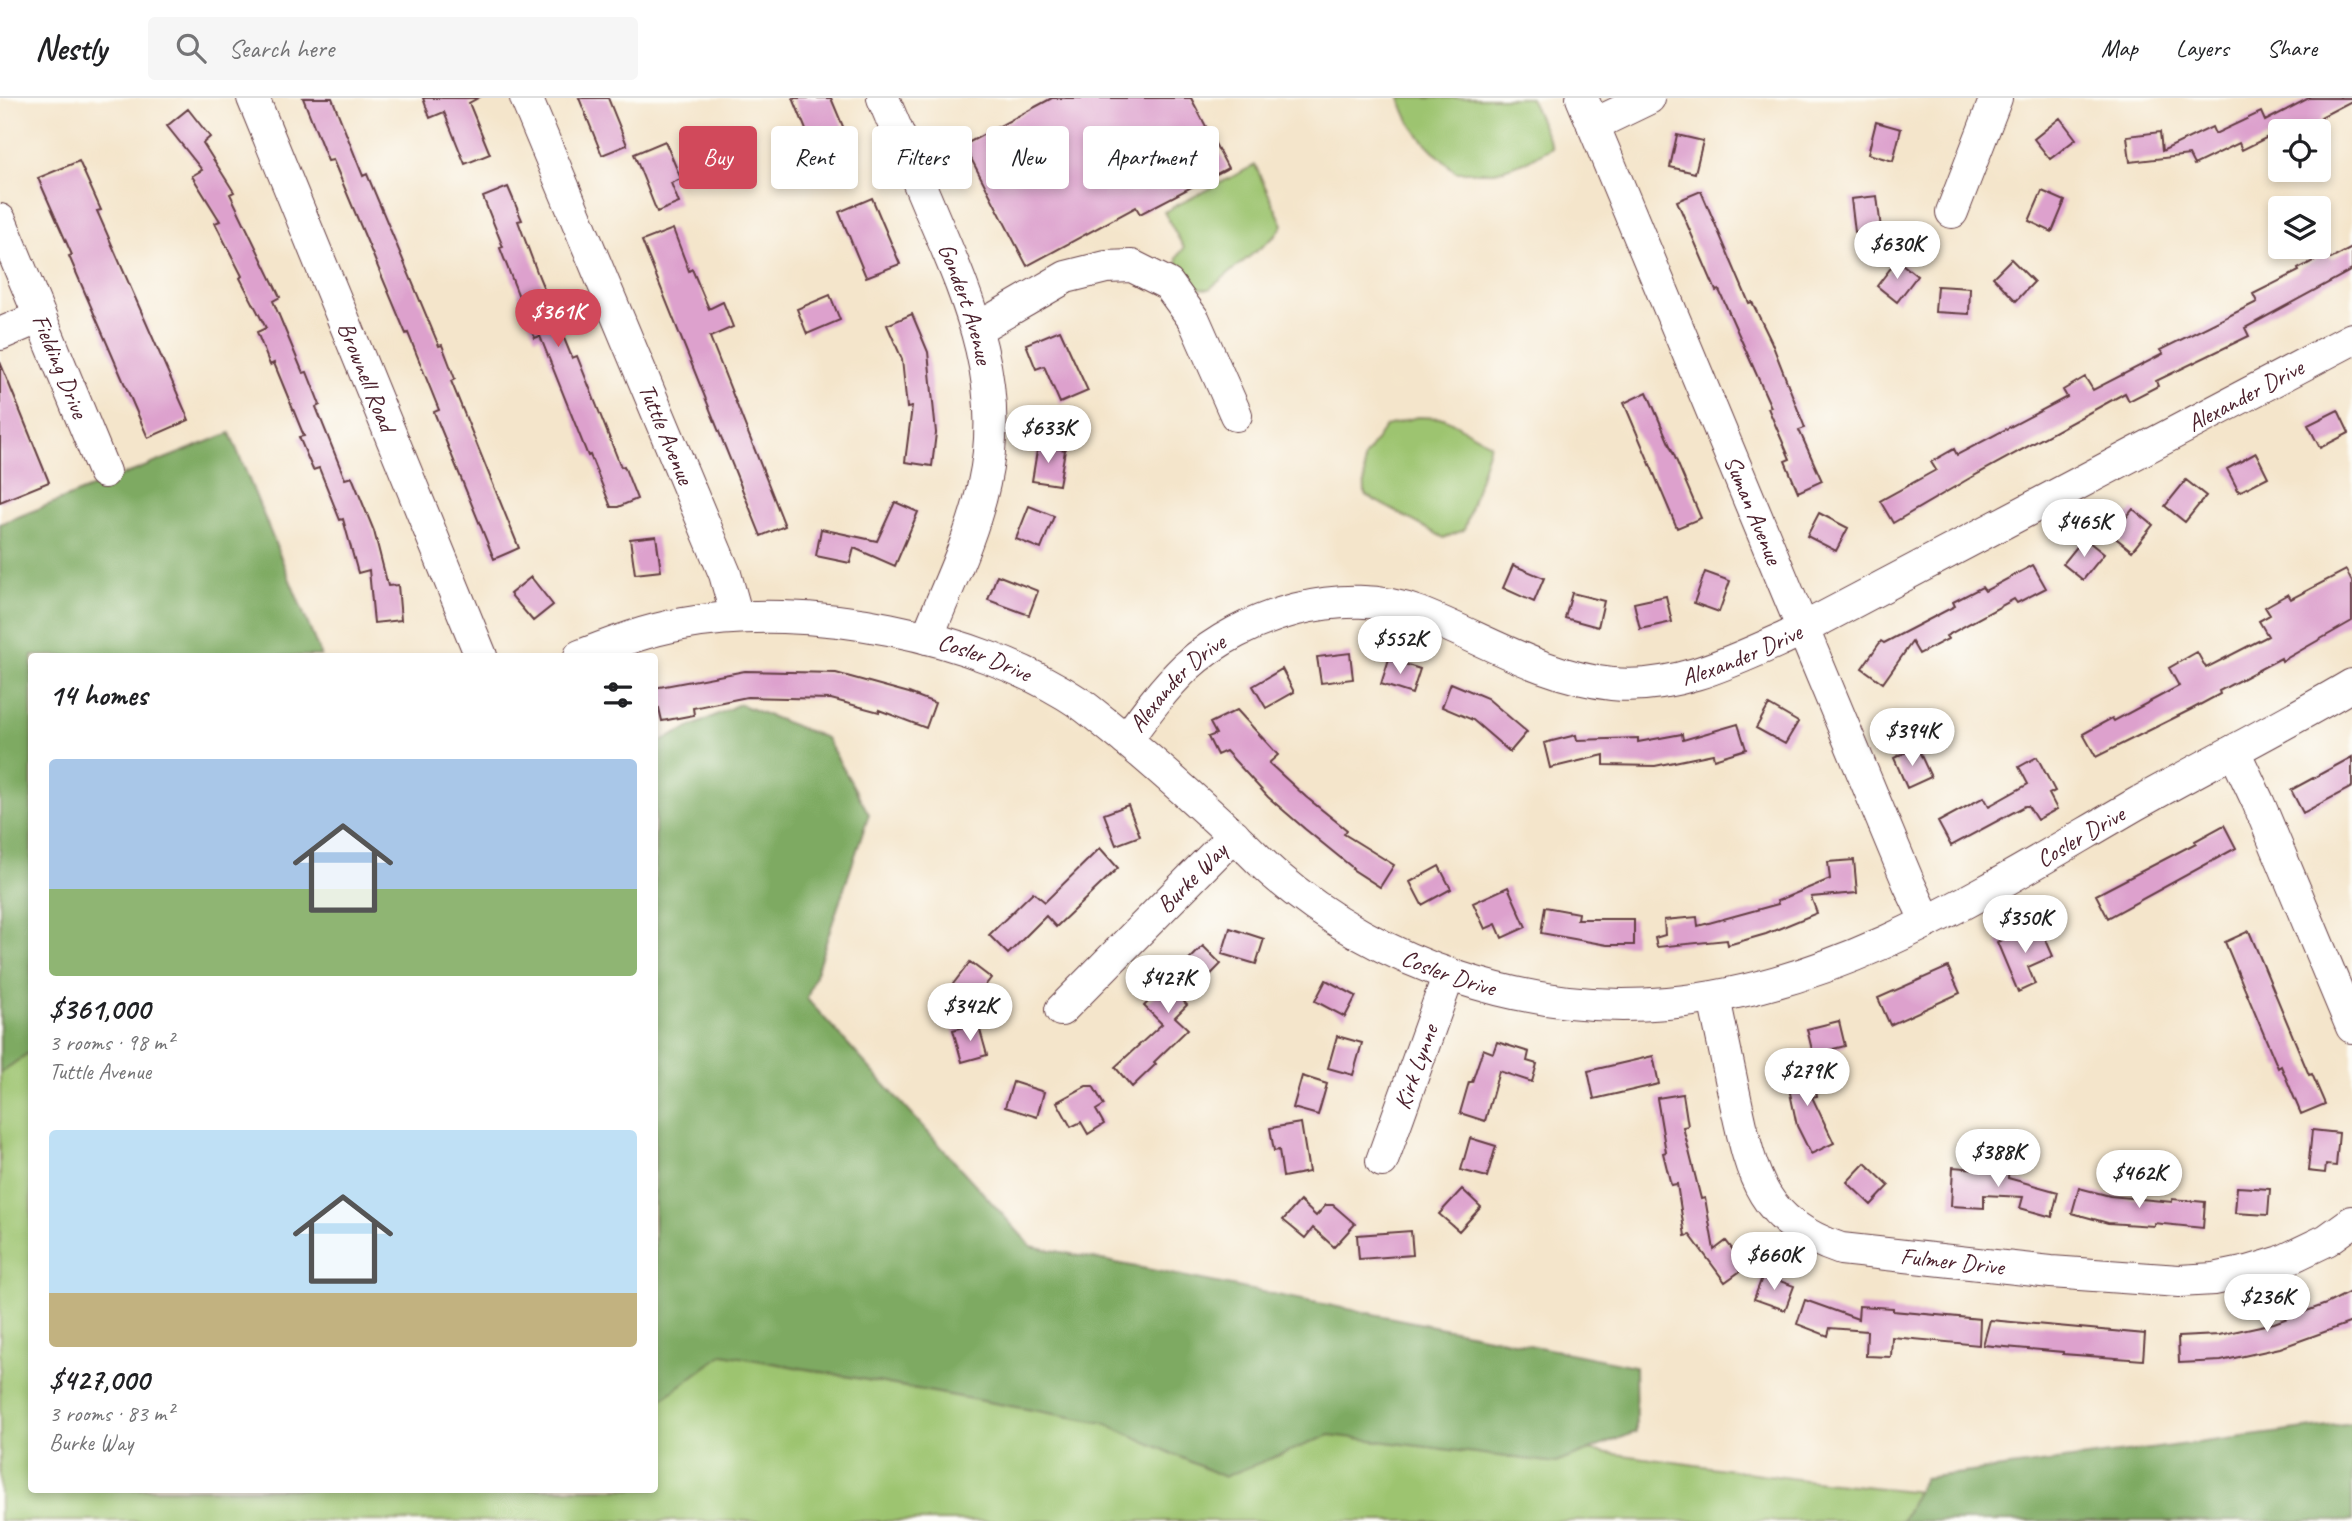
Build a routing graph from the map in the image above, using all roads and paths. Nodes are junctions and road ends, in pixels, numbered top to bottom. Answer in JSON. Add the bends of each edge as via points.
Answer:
{"nodes":[{"id":1,"x":253,"y":98,"type":"edge"},
{"id":2,"x":526,"y":98,"type":"edge"},
{"id":3,"x":883,"y":98,"type":"edge"},
{"id":4,"x":1649,"y":98,"type":"edge"},
{"id":5,"x":1996,"y":98,"type":"edge"},
{"id":6,"x":1587,"y":112,"type":"edge"},
{"id":7,"x":1952,"y":212,"type":"dead end"},
{"id":8,"x":0,"y":220,"type":"edge"},
{"id":9,"x":40,"y":317,"type":"junction"},
{"id":10,"x":978,"y":328,"type":"junction"},
{"id":11,"x":0,"y":334,"type":"edge"},
{"id":12,"x":2352,"y":339,"type":"edge"},
{"id":13,"x":1236,"y":415,"type":"dead end"},
{"id":14,"x":104,"y":472,"type":"dead end"},
{"id":15,"x":737,"y":617,"type":"junction"},
{"id":16,"x":1803,"y":628,"type":"junction"},
{"id":17,"x":927,"y":638,"type":"junction"},
{"id":18,"x":480,"y":653,"type":"edge"},
{"id":19,"x":588,"y":653,"type":"edge"},
{"id":20,"x":2352,"y":685,"type":"edge"},
{"id":21,"x":1126,"y":740,"type":"junction"},
{"id":22,"x":2234,"y":751,"type":"junction"},
{"id":23,"x":1234,"y":835,"type":"junction"},
{"id":24,"x":1927,"y":922,"type":"junction"},
{"id":25,"x":1449,"y":974,"type":"junction"},
{"id":26,"x":1714,"y":998,"type":"junction"},
{"id":27,"x":1061,"y":1010,"type":"dead end"},
{"id":28,"x":2352,"y":1027,"type":"edge"},
{"id":29,"x":1382,"y":1161,"type":"dead end"},
{"id":30,"x":2352,"y":1222,"type":"edge"}],
"edges":[{"from":1,"to":18,"type":"street","name":"Brownell Road"},
{"from":2,"to":15,"type":"street","name":"Tuttle Avenue","via":[[724,574]]},
{"from":3,"to":10,"type":"street","name":"Gondert Avenue"},
{"from":4,"to":6,"type":"street"},
{"from":5,"to":7,"type":"street"},
{"from":6,"to":16,"type":"street","name":"Suman Avenue"},
{"from":8,"to":9,"type":"street","name":"Fielding Drive"},
{"from":9,"to":11,"type":"street"},
{"from":9,"to":14,"type":"street","name":"Fielding Drive"},
{"from":10,"to":13,"type":"street","via":[[1066,278],[1106,267],[1132,266],[1168,284],[1194,320]]},
{"from":10,"to":17,"type":"street","name":"Gondert Avenue","via":[[991,415],[984,483]]},
{"from":12,"to":16,"type":"street","name":"Alexander Drive"},
{"from":15,"to":17,"type":"street","name":"Cosler Drive","via":[[817,618]]},
{"from":15,"to":19,"type":"street","name":"Cosler Drive","via":[[640,634]]},
{"from":16,"to":21,"type":"street","name":"Alexander Drive","via":[[1682,679],[1615,684],[1551,672],[1415,612],[1374,604],[1309,606],[1277,614],[1216,644],[1164,689]]},
{"from":16,"to":24,"type":"street","name":"Suman Avenue"},
{"from":17,"to":21,"type":"street","name":"Cosler Drive","via":[[977,653],[1038,680],[1082,705]]},
{"from":20,"to":22,"type":"street","name":"Cosler Drive"},
{"from":21,"to":23,"type":"street","name":"Cosler Drive"},
{"from":22,"to":24,"type":"street","name":"Cosler Drive"},
{"from":22,"to":28,"type":"street"},
{"from":23,"to":25,"type":"street","name":"Cosler Drive","via":[[1314,906],[1397,954]]},
{"from":23,"to":27,"type":"street","name":"Burke Way"},
{"from":24,"to":26,"type":"street","name":"Cosler Drive","via":[[1801,975]]},
{"from":25,"to":26,"type":"street","name":"Cosler Drive","via":[[1567,1001],[1664,1004]]},
{"from":25,"to":29,"type":"street","name":"Kirk Lynne"},
{"from":26,"to":30,"type":"street","name":"Fulmer Drive","via":[[1748,1159],[1760,1188],[1798,1230],[1841,1250],[2179,1281],[2225,1277],[2281,1262]]}]}
